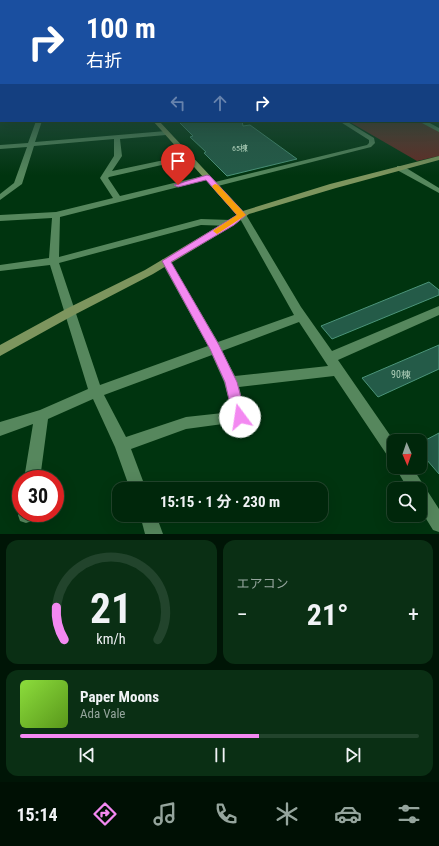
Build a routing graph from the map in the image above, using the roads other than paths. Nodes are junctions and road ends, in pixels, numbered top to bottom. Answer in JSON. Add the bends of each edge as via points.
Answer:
{"nodes":[{"id":1,"x":38,"y":125,"type":"edge"},
{"id":2,"x":159,"y":125,"type":"edge"},
{"id":3,"x":349,"y":125,"type":"edge"},
{"id":4,"x":429,"y":125,"type":"edge"},
{"id":5,"x":439,"y":130,"type":"edge"},
{"id":6,"x":166,"y":133,"type":"junction"},
{"id":7,"x":117,"y":137,"type":"junction"},
{"id":8,"x":32,"y":144,"type":"junction"},
{"id":9,"x":0,"y":147,"type":"edge"},
{"id":10,"x":188,"y":157,"type":"junction"},
{"id":11,"x":439,"y":158,"type":"edge"},
{"id":12,"x":400,"y":168,"type":"junction"},
{"id":13,"x":106,"y":175,"type":"junction"},
{"id":14,"x":207,"y":178,"type":"junction"},
{"id":15,"x":214,"y":185,"type":"junction"},
{"id":16,"x":439,"y":191,"type":"edge"},
{"id":17,"x":0,"y":198,"type":"edge"},
{"id":18,"x":118,"y":200,"type":"junction"},
{"id":19,"x":56,"y":215,"type":"junction"},
{"id":20,"x":242,"y":215,"type":"junction"},
{"id":21,"x":0,"y":218,"type":"edge"},
{"id":22,"x":231,"y":223,"type":"junction"},
{"id":23,"x":54,"y":261,"type":"junction"},
{"id":24,"x":166,"y":261,"type":"junction"},
{"id":25,"x":0,"y":268,"type":"edge"},
{"id":26,"x":439,"y":310,"type":"edge"},
{"id":27,"x":70,"y":312,"type":"junction"},
{"id":28,"x":301,"y":317,"type":"junction"},
{"id":29,"x":215,"y":348,"type":"junction"},
{"id":30,"x":0,"y":351,"type":"edge"},
{"id":31,"x":329,"y":358,"type":"junction"},
{"id":32,"x":338,"y":370,"type":"junction"},
{"id":33,"x":231,"y":382,"type":"junction"},
{"id":34,"x":96,"y":392,"type":"junction"},
{"id":35,"x":42,"y":415,"type":"junction"},
{"id":36,"x":0,"y":429,"type":"edge"},
{"id":37,"x":387,"y":443,"type":"edge"},
{"id":38,"x":122,"y":445,"type":"junction"},
{"id":39,"x":33,"y":470,"type":"edge"},
{"id":40,"x":135,"y":482,"type":"edge"},
{"id":41,"x":427,"y":505,"type":"edge"},
{"id":42,"x":150,"y":522,"type":"edge"},
{"id":43,"x":439,"y":524,"type":"edge"},
{"id":44,"x":154,"y":534,"type":"edge"}],
"edges":[{"from":1,"to":8,"type":"street"},
{"from":2,"to":6,"type":"street"},
{"from":3,"to":15,"type":"street","via":[[372,139],[370,146]]},
{"from":4,"to":5,"type":"street"},
{"from":6,"to":7,"type":"street"},
{"from":6,"to":10,"type":"street"},
{"from":7,"to":8,"type":"street"},
{"from":7,"to":13,"type":"street","via":[[118,156]]},
{"from":8,"to":9,"type":"street"},
{"from":8,"to":17,"type":"street","via":[[18,184]]},
{"from":10,"to":13,"type":"street"},
{"from":10,"to":14,"type":"street"},
{"from":11,"to":12,"type":"street"},
{"from":12,"to":16,"type":"street"},
{"from":12,"to":20,"type":"street"},
{"from":13,"to":18,"type":"street","via":[[104,178]]},
{"from":14,"to":15,"type":"street"},
{"from":14,"to":18,"type":"street"},
{"from":15,"to":20,"type":"street"},
{"from":18,"to":19,"type":"street"},
{"from":19,"to":21,"type":"street"},
{"from":19,"to":23,"type":"street"},
{"from":20,"to":22,"type":"street"},
{"from":20,"to":28,"type":"street"},
{"from":22,"to":23,"type":"street","via":[[201,222]]},
{"from":22,"to":24,"type":"street"},
{"from":23,"to":25,"type":"street"},
{"from":23,"to":27,"type":"street"},
{"from":24,"to":27,"type":"street"},
{"from":24,"to":29,"type":"street"},
{"from":26,"to":31,"type":"street"},
{"from":27,"to":30,"type":"street"},
{"from":27,"to":34,"type":"street"},
{"from":28,"to":29,"type":"street"},
{"from":28,"to":31,"type":"street"},
{"from":29,"to":33,"type":"street"},
{"from":29,"to":34,"type":"street"},
{"from":31,"to":32,"type":"street"},
{"from":32,"to":33,"type":"street"},
{"from":32,"to":37,"type":"street"},
{"from":33,"to":38,"type":"street","via":[[240,417],[186,423]]},
{"from":34,"to":35,"type":"street"},
{"from":34,"to":38,"type":"street"},
{"from":35,"to":36,"type":"street"},
{"from":35,"to":39,"type":"street"},
{"from":38,"to":40,"type":"street"},
{"from":41,"to":43,"type":"street"},
{"from":42,"to":44,"type":"street"}]}
